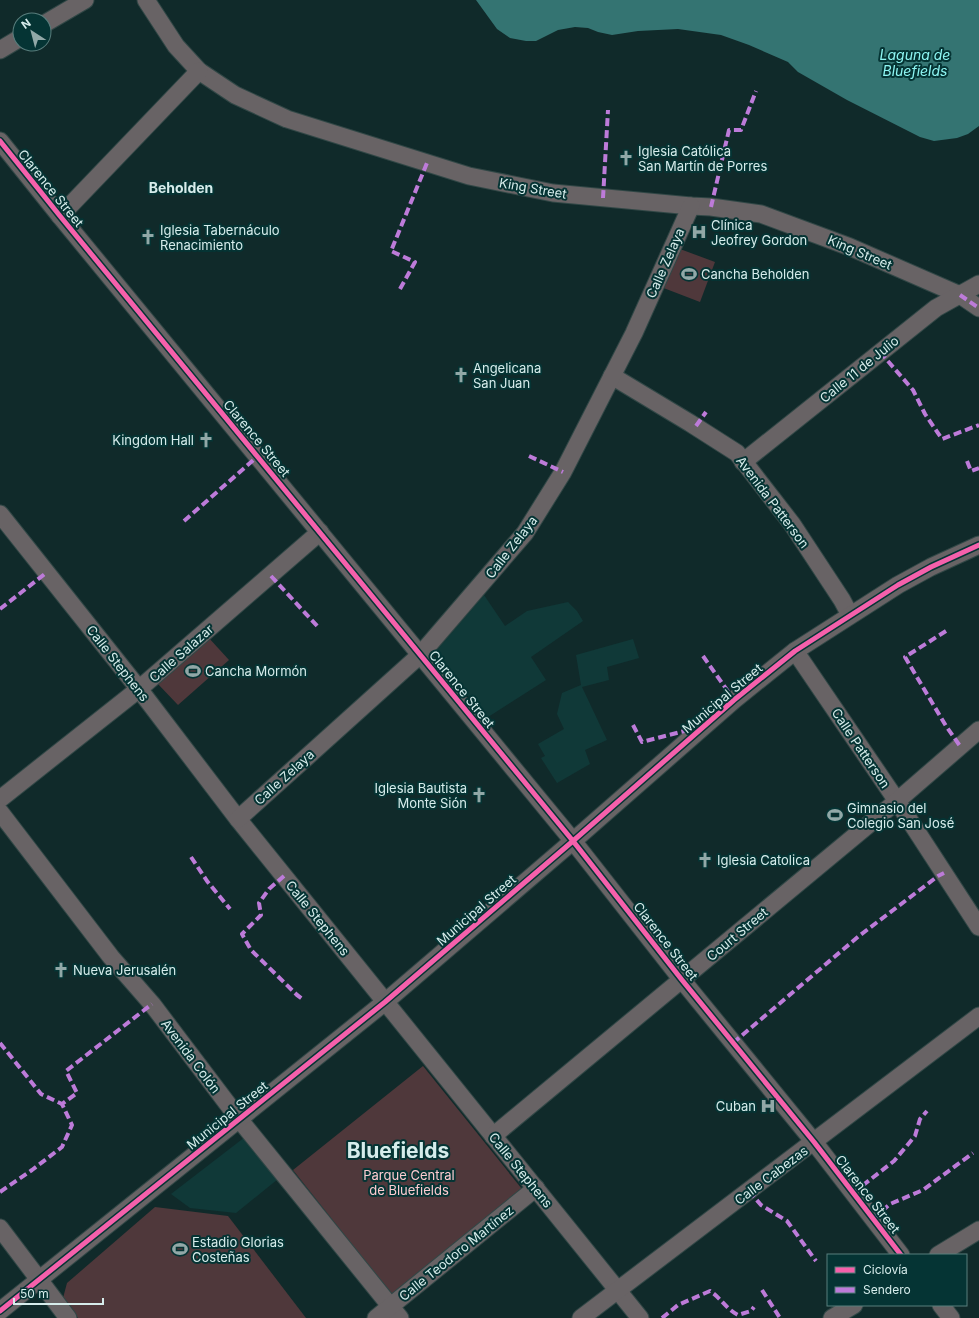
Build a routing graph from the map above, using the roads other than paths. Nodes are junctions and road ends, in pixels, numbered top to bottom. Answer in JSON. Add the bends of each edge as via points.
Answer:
{"nodes":[{"id":1,"x":85,"y":0,"type":"edge"},
{"id":2,"x":146,"y":0,"type":"edge"},
{"id":3,"x":52,"y":19,"type":"edge"},
{"id":4,"x":12,"y":43,"type":"edge"},
{"id":5,"x":0,"y":50,"type":"edge"},
{"id":6,"x":199,"y":71,"type":"junction"},
{"id":7,"x":0,"y":141,"type":"edge"},
{"id":8,"x":691,"y":206,"type":"junction"},
{"id":9,"x":60,"y":216,"type":"junction"},
{"id":10,"x":979,"y":284,"type":"edge"},
{"id":11,"x":960,"y":295,"type":"junction"},
{"id":12,"x":979,"y":308,"type":"edge"},
{"id":13,"x":612,"y":376,"type":"junction"},
{"id":14,"x":743,"y":462,"type":"junction"},
{"id":15,"x":0,"y":514,"type":"edge"},
{"id":16,"x":320,"y":532,"type":"junction"},
{"id":17,"x":979,"y":545,"type":"edge"},
{"id":18,"x":850,"y":614,"type":"junction"},
{"id":19,"x":795,"y":651,"type":"junction"},
{"id":20,"x":420,"y":655,"type":"junction"},
{"id":21,"x":139,"y":689,"type":"junction"},
{"id":22,"x":979,"y":730,"type":"edge"},
{"id":23,"x":0,"y":799,"type":"edge"},
{"id":24,"x":897,"y":801,"type":"junction"},
{"id":25,"x":0,"y":812,"type":"edge"},
{"id":26,"x":238,"y":819,"type":"junction"},
{"id":27,"x":573,"y":841,"type":"junction"},
{"id":28,"x":979,"y":927,"type":"edge"},
{"id":29,"x":682,"y":980,"type":"junction"},
{"id":30,"x":386,"y":1002,"type":"junction"},
{"id":31,"x":979,"y":1016,"type":"edge"},
{"id":32,"x":239,"y":1119,"type":"junction"},
{"id":33,"x":493,"y":1136,"type":"junction"},
{"id":34,"x":814,"y":1142,"type":"junction"},
{"id":35,"x":536,"y":1188,"type":"junction"},
{"id":36,"x":0,"y":1228,"type":"edge"},
{"id":37,"x":979,"y":1230,"type":"edge"},
{"id":38,"x":900,"y":1254,"type":"edge"},
{"id":39,"x":940,"y":1254,"type":"edge"},
{"id":40,"x":39,"y":1280,"type":"junction"},
{"id":41,"x":618,"y":1290,"type":"junction"},
{"id":42,"x":852,"y":1306,"type":"edge"},
{"id":43,"x":942,"y":1306,"type":"edge"},
{"id":44,"x":0,"y":1310,"type":"edge"},
{"id":45,"x":395,"y":1312,"type":"edge"},
{"id":46,"x":68,"y":1318,"type":"edge"},
{"id":47,"x":376,"y":1318,"type":"edge"},
{"id":48,"x":582,"y":1318,"type":"edge"},
{"id":49,"x":640,"y":1318,"type":"edge"},
{"id":50,"x":832,"y":1318,"type":"edge"},
{"id":51,"x":951,"y":1318,"type":"edge"}],
"edges":[{"from":1,"to":3,"type":"street"},
{"from":2,"to":6,"type":"street","name":"King Street","via":[[176,46]]},
{"from":4,"to":5,"type":"street"},
{"from":6,"to":8,"type":"street","name":"King Street","via":[[235,95],[287,119],[469,176],[553,193]]},
{"from":6,"to":9,"type":"street"},
{"from":7,"to":9,"type":"street","name":"Clarence Street"},
{"from":8,"to":11,"type":"street","name":"King Street","via":[[761,214],[850,247]]},
{"from":8,"to":13,"type":"street","name":"Calle Zelaya"},
{"from":9,"to":16,"type":"street","name":"Clarence Street"},
{"from":10,"to":11,"type":"street","name":"Calle 11 de Julio"},
{"from":11,"to":12,"type":"street","name":"King Street"},
{"from":11,"to":14,"type":"street","name":"Calle 11 de Julio","via":[[936,308]]},
{"from":13,"to":14,"type":"street","name":"Avenida Patterson","via":[[737,453]]},
{"from":13,"to":20,"type":"street","name":"Calle Zelaya","via":[[563,472],[525,533]]},
{"from":14,"to":18,"type":"street","name":"Avenida Patterson","via":[[792,524]]},
{"from":15,"to":21,"type":"street","name":"Calle Stephens"},
{"from":16,"to":20,"type":"street","name":"Clarence Street"},
{"from":16,"to":21,"type":"street","name":"Calle Salazar"},
{"from":17,"to":18,"type":"street","name":"Municipal Street","via":[[931,567]]},
{"from":18,"to":19,"type":"street","name":"Municipal Street"},
{"from":19,"to":24,"type":"street","name":"Calle Patterson"},
{"from":19,"to":27,"type":"street","name":"Municipal Street","via":[[734,700]]},
{"from":20,"to":26,"type":"street","name":"Calle Zelaya"},
{"from":20,"to":27,"type":"street","name":"Clarence Street"},
{"from":21,"to":23,"type":"street","name":"Calle Salazar"},
{"from":21,"to":26,"type":"street","name":"Calle Stephens"},
{"from":22,"to":24,"type":"street","name":"Court Street"},
{"from":24,"to":28,"type":"street","name":"Calle Patterson"},
{"from":24,"to":29,"type":"street","name":"Court Street"},
{"from":25,"to":32,"type":"street","name":"Avenida Colón"},
{"from":26,"to":30,"type":"street","name":"Calle Stephens"},
{"from":27,"to":29,"type":"street","name":"Clarence Street"},
{"from":27,"to":30,"type":"street","name":"Municipal Street"},
{"from":29,"to":33,"type":"street","name":"Court Street"},
{"from":29,"to":34,"type":"street","name":"Clarence Street"},
{"from":30,"to":32,"type":"street","name":"Municipal Street"},
{"from":30,"to":33,"type":"street","name":"Calle Stephens"},
{"from":31,"to":34,"type":"street","name":"Calle Cabezas"},
{"from":32,"to":40,"type":"street","name":"Municipal Street"},
{"from":32,"to":45,"type":"street","name":"Avenida Colón"},
{"from":33,"to":35,"type":"street","name":"Calle Stephens"},
{"from":34,"to":38,"type":"street","name":"Clarence Street"},
{"from":34,"to":41,"type":"street","name":"Calle Cabezas"},
{"from":35,"to":41,"type":"street","name":"Calle Stephens"},
{"from":35,"to":45,"type":"street","name":"Calle Teodoro Martínez"},
{"from":36,"to":40,"type":"street"},
{"from":37,"to":39,"type":"street"},
{"from":40,"to":44,"type":"street","name":"Municipal Street"},
{"from":40,"to":46,"type":"street"},
{"from":41,"to":48,"type":"street","name":"Calle Cabezas"},
{"from":41,"to":49,"type":"street","name":"Calle Stephens"},
{"from":42,"to":50,"type":"street"},
{"from":43,"to":51,"type":"street"},
{"from":45,"to":47,"type":"street","name":"Calle Teodoro Martínez"}]}
